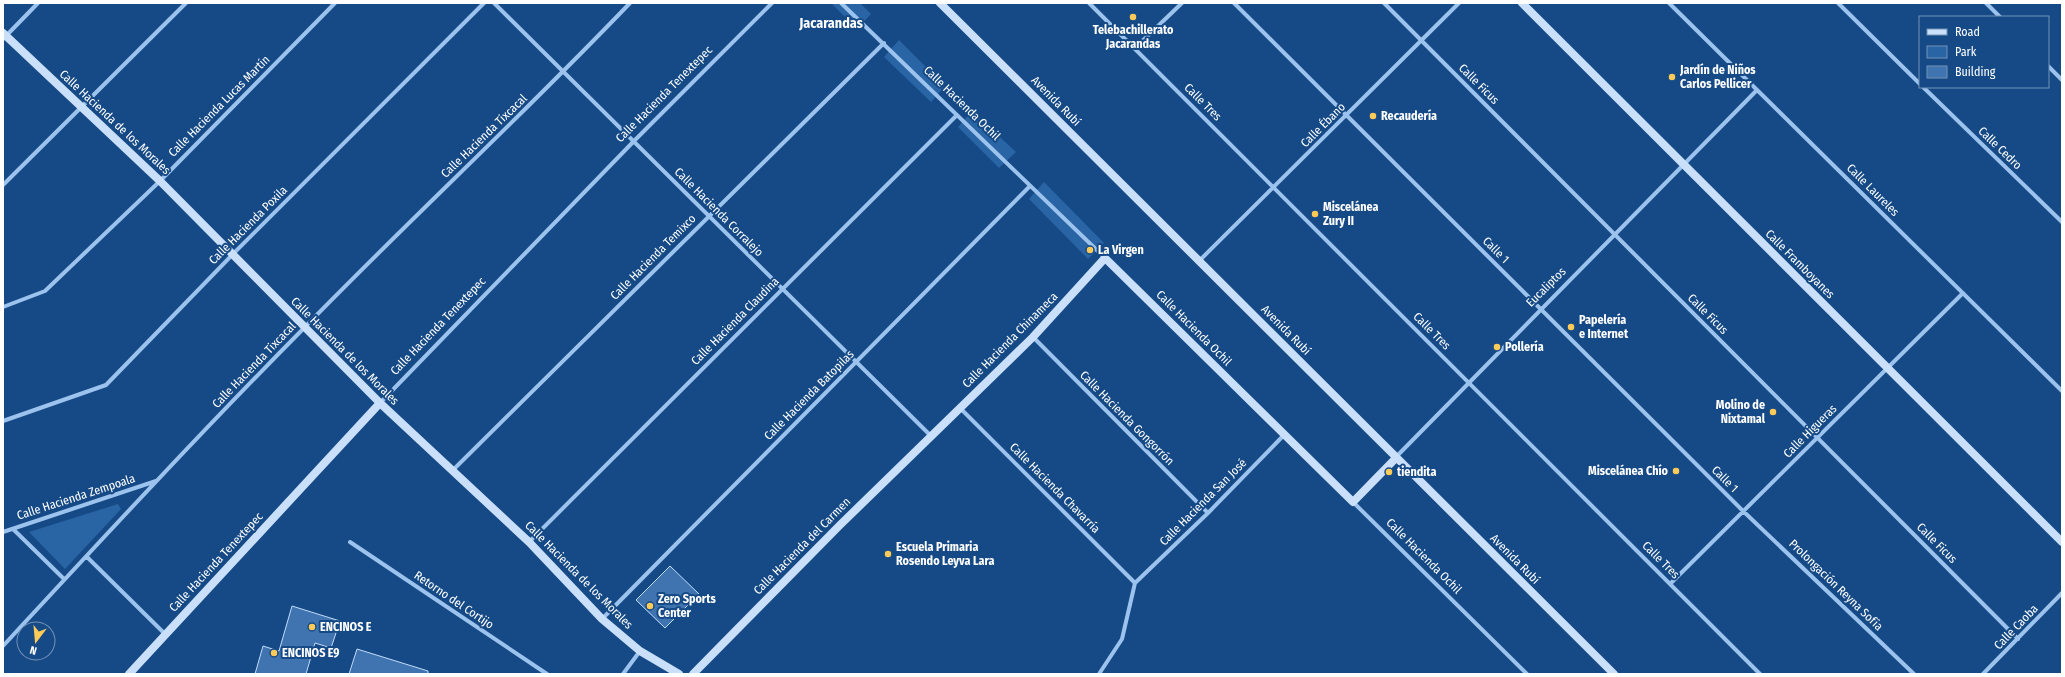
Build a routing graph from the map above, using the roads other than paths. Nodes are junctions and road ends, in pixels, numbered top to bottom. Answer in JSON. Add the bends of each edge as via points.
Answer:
{"nodes":[{"id":1,"x":38,"y":3,"type":"edge"},
{"id":2,"x":186,"y":3,"type":"edge"},
{"id":3,"x":335,"y":3,"type":"edge"},
{"id":4,"x":484,"y":3,"type":"edge"},
{"id":5,"x":494,"y":3,"type":"edge"},
{"id":6,"x":630,"y":3,"type":"edge"},
{"id":7,"x":772,"y":3,"type":"edge"},
{"id":8,"x":841,"y":3,"type":"edge"},
{"id":9,"x":940,"y":3,"type":"edge"},
{"id":10,"x":1089,"y":3,"type":"edge"},
{"id":11,"x":1182,"y":3,"type":"edge"},
{"id":12,"x":1234,"y":3,"type":"edge"},
{"id":13,"x":1384,"y":3,"type":"edge"},
{"id":14,"x":1459,"y":3,"type":"edge"},
{"id":15,"x":1522,"y":3,"type":"edge"},
{"id":16,"x":1669,"y":3,"type":"edge"},
{"id":17,"x":1838,"y":3,"type":"edge"},
{"id":18,"x":1986,"y":3,"type":"edge"},
{"id":19,"x":1999,"y":16,"type":"edge"},
{"id":20,"x":4,"y":36,"type":"edge"},
{"id":21,"x":1421,"y":40,"type":"junction"},
{"id":22,"x":884,"y":43,"type":"junction"},
{"id":23,"x":1135,"y":48,"type":"junction"},
{"id":24,"x":2049,"y":67,"type":"edge"},
{"id":25,"x":564,"y":72,"type":"junction"},
{"id":26,"x":2062,"y":80,"type":"edge"},
{"id":27,"x":1919,"y":83,"type":"edge"},
{"id":28,"x":1925,"y":88,"type":"edge"},
{"id":29,"x":1757,"y":90,"type":"junction"},
{"id":30,"x":82,"y":108,"type":"junction"},
{"id":31,"x":957,"y":115,"type":"junction"},
{"id":32,"x":1346,"y":115,"type":"junction"},
{"id":33,"x":634,"y":141,"type":"junction"},
{"id":34,"x":1684,"y":164,"type":"junction"},
{"id":35,"x":160,"y":180,"type":"junction"},
{"id":36,"x":3,"y":185,"type":"edge"},
{"id":37,"x":1030,"y":186,"type":"junction"},
{"id":38,"x":1274,"y":187,"type":"junction"},
{"id":39,"x":709,"y":216,"type":"junction"},
{"id":40,"x":2062,"y":222,"type":"edge"},
{"id":41,"x":1615,"y":234,"type":"junction"},
{"id":42,"x":232,"y":255,"type":"junction"},
{"id":43,"x":1105,"y":258,"type":"junction"},
{"id":44,"x":1200,"y":260,"type":"junction"},
{"id":45,"x":782,"y":288,"type":"junction"},
{"id":46,"x":1963,"y":293,"type":"junction"},
{"id":47,"x":3,"y":307,"type":"edge"},
{"id":48,"x":1541,"y":309,"type":"junction"},
{"id":49,"x":305,"y":326,"type":"junction"},
{"id":50,"x":1033,"y":337,"type":"junction"},
{"id":51,"x":856,"y":362,"type":"junction"},
{"id":52,"x":1888,"y":368,"type":"junction"},
{"id":53,"x":1469,"y":383,"type":"junction"},
{"id":54,"x":2062,"y":391,"type":"edge"},
{"id":55,"x":380,"y":403,"type":"junction"},
{"id":56,"x":960,"y":408,"type":"junction"},
{"id":57,"x":3,"y":421,"type":"edge"},
{"id":58,"x":1284,"y":435,"type":"junction"},
{"id":59,"x":930,"y":436,"type":"junction"},
{"id":60,"x":1817,"y":438,"type":"junction"},
{"id":61,"x":1396,"y":458,"type":"junction"},
{"id":62,"x":453,"y":470,"type":"junction"},
{"id":63,"x":156,"y":481,"type":"junction"},
{"id":64,"x":1353,"y":502,"type":"junction"},
{"id":65,"x":1743,"y":511,"type":"junction"},
{"id":66,"x":1208,"y":513,"type":"junction"},
{"id":67,"x":13,"y":529,"type":"junction"},
{"id":68,"x":3,"y":532,"type":"edge"},
{"id":69,"x":350,"y":542,"type":"dead end"},
{"id":70,"x":529,"y":542,"type":"junction"},
{"id":71,"x":2062,"y":542,"type":"edge"},
{"id":72,"x":87,"y":557,"type":"junction"},
{"id":73,"x":64,"y":579,"type":"junction"},
{"id":74,"x":1135,"y":583,"type":"junction"},
{"id":75,"x":1670,"y":584,"type":"junction"},
{"id":76,"x":2062,"y":593,"type":"edge"},
{"id":77,"x":602,"y":618,"type":"junction"},
{"id":78,"x":166,"y":635,"type":"junction"},
{"id":79,"x":2018,"y":639,"type":"junction"},
{"id":80,"x":3,"y":646,"type":"edge"},
{"id":81,"x":640,"y":651,"type":"junction"},
{"id":82,"x":129,"y":674,"type":"edge"},
{"id":83,"x":547,"y":674,"type":"edge"},
{"id":84,"x":623,"y":674,"type":"edge"},
{"id":85,"x":679,"y":674,"type":"edge"},
{"id":86,"x":693,"y":674,"type":"edge"},
{"id":87,"x":1099,"y":674,"type":"edge"},
{"id":88,"x":1527,"y":674,"type":"edge"},
{"id":89,"x":1614,"y":674,"type":"edge"},
{"id":90,"x":1760,"y":674,"type":"edge"},
{"id":91,"x":1914,"y":674,"type":"edge"},
{"id":92,"x":1983,"y":674,"type":"edge"}],
"edges":[{"from":1,"to":20,"type":"street"},
{"from":2,"to":30,"type":"street"},
{"from":3,"to":35,"type":"street","name":"Calle Hacienda Lucas Martín"},
{"from":4,"to":42,"type":"street","name":"Calle Hacienda Poxila"},
{"from":5,"to":25,"type":"street","name":"Calle Hacienda Corralejo"},
{"from":6,"to":25,"type":"street","name":"Calle Hacienda Tixcacal"},
{"from":7,"to":33,"type":"street","name":"Calle Hacienda Tenextepec"},
{"from":8,"to":22,"type":"street","name":"Calle Hacienda Ochil"},
{"from":9,"to":44,"type":"street","name":"Avenida Rubí"},
{"from":10,"to":23,"type":"street","name":"Calle Tres"},
{"from":11,"to":23,"type":"street"},
{"from":12,"to":32,"type":"street","name":"Calle 1"},
{"from":13,"to":21,"type":"street","name":"Calle Ficus"},
{"from":14,"to":21,"type":"street","name":"Calle Ébano"},
{"from":15,"to":34,"type":"street","name":"Calle Framboyanes"},
{"from":16,"to":29,"type":"street","name":"Calle Laureles"},
{"from":17,"to":27,"type":"street"},
{"from":18,"to":19,"type":"street"},
{"from":20,"to":30,"type":"street","name":"Calle Hacienda de los Morales"},
{"from":21,"to":32,"type":"street","name":"Calle Ébano"},
{"from":21,"to":41,"type":"street","name":"Calle Ficus"},
{"from":22,"to":31,"type":"street","name":"Calle Hacienda Ochil"},
{"from":22,"to":39,"type":"street","name":"Calle Hacienda Temixco"},
{"from":23,"to":38,"type":"street","name":"Calle Tres"},
{"from":24,"to":26,"type":"street"},
{"from":25,"to":33,"type":"street","name":"Calle Hacienda Corralejo"},
{"from":25,"to":49,"type":"street","name":"Calle Hacienda Tixcacal"},
{"from":28,"to":40,"type":"street","name":"Calle Cedro"},
{"from":29,"to":34,"type":"street","name":"Eucaliptos"},
{"from":29,"to":46,"type":"street","name":"Calle Laureles"},
{"from":30,"to":35,"type":"street","name":"Calle Hacienda de los Morales"},
{"from":30,"to":36,"type":"street"},
{"from":31,"to":37,"type":"street","name":"Calle Hacienda Ochil"},
{"from":31,"to":45,"type":"street","name":"Calle Hacienda Claudina"},
{"from":32,"to":38,"type":"street","name":"Calle Ébano"},
{"from":32,"to":48,"type":"street","name":"Calle 1"},
{"from":33,"to":39,"type":"street","name":"Calle Hacienda Corralejo"},
{"from":33,"to":55,"type":"street","name":"Calle Hacienda Tenextepec"},
{"from":34,"to":41,"type":"street","name":"Eucaliptos"},
{"from":34,"to":52,"type":"street","name":"Calle Framboyanes"},
{"from":35,"to":42,"type":"street","name":"Calle Hacienda de los Morales"},
{"from":35,"to":47,"type":"street","name":"Calle Hacienda Lucas Martín","via":[[45,291]]},
{"from":37,"to":43,"type":"street","name":"Calle Hacienda Ochil"},
{"from":37,"to":51,"type":"street","name":"Calle Hacienda Batopilas"},
{"from":38,"to":44,"type":"street","name":"Calle Ébano"},
{"from":38,"to":53,"type":"street","name":"Calle Tres"},
{"from":39,"to":45,"type":"street","name":"Calle Hacienda Corralejo"},
{"from":39,"to":62,"type":"street","name":"Calle Hacienda Temixco"},
{"from":41,"to":48,"type":"street","name":"Eucaliptos"},
{"from":41,"to":60,"type":"street","name":"Calle Ficus"},
{"from":42,"to":49,"type":"street","name":"Calle Hacienda de los Morales"},
{"from":42,"to":57,"type":"street","name":"Calle Hacienda Poxila","via":[[106,385]]},
{"from":43,"to":50,"type":"street","name":"Calle Hacienda Chinameca"},
{"from":43,"to":58,"type":"street","name":"Calle Hacienda Ochil"},
{"from":44,"to":61,"type":"street","name":"Avenida Rubí"},
{"from":45,"to":51,"type":"street","name":"Calle Hacienda Corralejo"},
{"from":45,"to":70,"type":"street","name":"Calle Hacienda Claudina"},
{"from":46,"to":52,"type":"street","name":"Calle Higueras"},
{"from":46,"to":54,"type":"street","name":"Calle Laureles"},
{"from":48,"to":53,"type":"street","name":"Eucaliptos"},
{"from":48,"to":65,"type":"street","name":"Calle 1"},
{"from":49,"to":55,"type":"street","name":"Calle Hacienda de los Morales"},
{"from":49,"to":63,"type":"street","name":"Calle Hacienda Tixcacal"},
{"from":50,"to":56,"type":"street","name":"Calle Hacienda Chinameca"},
{"from":50,"to":66,"type":"street","name":"Calle Hacienda Gongorrón"},
{"from":51,"to":59,"type":"street","name":"Calle Hacienda Corralejo"},
{"from":51,"to":77,"type":"street","name":"Calle Hacienda Batopilas"},
{"from":52,"to":60,"type":"street","name":"Calle Higueras"},
{"from":52,"to":71,"type":"street","name":"Calle Framboyanes"},
{"from":53,"to":61,"type":"street","name":"Eucaliptos"},
{"from":53,"to":75,"type":"street","name":"Calle Tres"},
{"from":55,"to":62,"type":"street","name":"Calle Hacienda de los Morales"},
{"from":55,"to":78,"type":"street","name":"Calle Hacienda Tenextepec"},
{"from":56,"to":59,"type":"street","name":"Calle Hacienda Chinameca"},
{"from":56,"to":74,"type":"street","name":"Calle Hacienda Chavarría"},
{"from":58,"to":64,"type":"street","name":"Calle Hacienda Ochil"},
{"from":58,"to":66,"type":"street","name":"Calle Hacienda San José"},
{"from":59,"to":86,"type":"street","name":"Calle Hacienda del Carmen"},
{"from":60,"to":65,"type":"street","name":"Calle Higueras"},
{"from":60,"to":79,"type":"street","name":"Calle Ficus"},
{"from":61,"to":64,"type":"street","name":"Eucaliptos"},
{"from":61,"to":89,"type":"street","name":"Avenida Rubí"},
{"from":62,"to":70,"type":"street","name":"Calle Hacienda de los Morales"},
{"from":63,"to":67,"type":"street","name":"Calle Hacienda Zempoala"},
{"from":63,"to":72,"type":"street","name":"Calle Hacienda Tixcacal"},
{"from":64,"to":88,"type":"street","name":"Calle Hacienda Ochil"},
{"from":65,"to":75,"type":"street","name":"Calle Higueras"},
{"from":65,"to":91,"type":"street","name":"Prolongación Reyna Sofía"},
{"from":66,"to":74,"type":"street","name":"Calle Hacienda San José"},
{"from":67,"to":68,"type":"street","name":"Calle Hacienda Zempoala"},
{"from":67,"to":73,"type":"street"},
{"from":69,"to":83,"type":"street","name":"Retorno del Cortijo"},
{"from":70,"to":77,"type":"street","name":"Calle Hacienda de los Morales"},
{"from":72,"to":73,"type":"street","name":"Calle Hacienda Tixcacal"},
{"from":72,"to":78,"type":"street"},
{"from":73,"to":80,"type":"street","name":"Calle Hacienda Tixcacal"},
{"from":74,"to":87,"type":"street","via":[[1122,639]]},
{"from":75,"to":90,"type":"street","name":"Calle Tres"},
{"from":76,"to":79,"type":"street","name":"Calle Caoba"},
{"from":77,"to":81,"type":"street","name":"Calle Hacienda de los Morales"},
{"from":78,"to":82,"type":"street","name":"Calle Hacienda Tenextepec"},
{"from":79,"to":92,"type":"street","name":"Calle Caoba"},
{"from":81,"to":84,"type":"street"},
{"from":81,"to":85,"type":"street","name":"Calle Hacienda de los Morales"}]}
